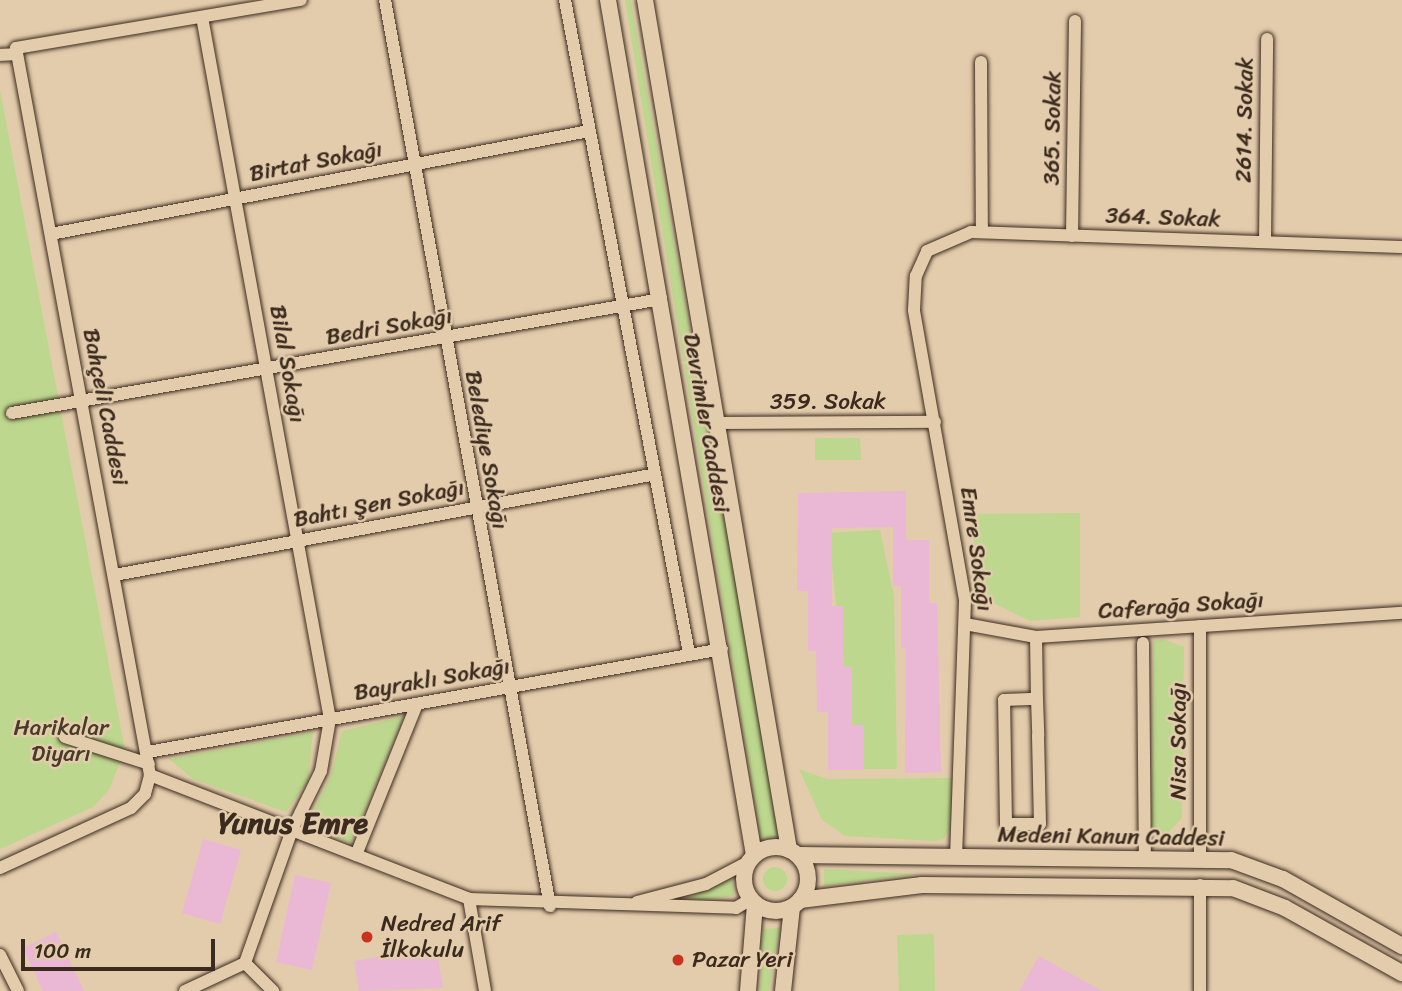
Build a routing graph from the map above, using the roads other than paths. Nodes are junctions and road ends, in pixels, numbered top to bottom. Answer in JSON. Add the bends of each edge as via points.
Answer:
{"nodes":[{"id":1,"x":301,"y":0,"type":"edge"},
{"id":2,"x":385,"y":0,"type":"edge"},
{"id":3,"x":565,"y":0,"type":"edge"},
{"id":4,"x":608,"y":0,"type":"edge"},
{"id":5,"x":645,"y":0,"type":"edge"},
{"id":6,"x":202,"y":17,"type":"junction"},
{"id":7,"x":1075,"y":21,"type":"dead end"},
{"id":8,"x":1268,"y":39,"type":"dead end"},
{"id":9,"x":16,"y":51,"type":"junction"},
{"id":10,"x":0,"y":55,"type":"edge"},
{"id":11,"x":981,"y":62,"type":"dead end"},
{"id":12,"x":589,"y":131,"type":"junction"},
{"id":13,"x":414,"y":164,"type":"junction"},
{"id":14,"x":235,"y":199,"type":"junction"},
{"id":15,"x":982,"y":232,"type":"junction"},
{"id":16,"x":51,"y":234,"type":"junction"},
{"id":17,"x":1072,"y":236,"type":"junction"},
{"id":18,"x":1265,"y":242,"type":"junction"},
{"id":19,"x":1402,"y":247,"type":"edge"},
{"id":20,"x":927,"y":251,"type":"joint"},
{"id":21,"x":661,"y":299,"type":"junction"},
{"id":22,"x":620,"y":306,"type":"junction"},
{"id":23,"x":445,"y":338,"type":"junction"},
{"id":24,"x":266,"y":371,"type":"junction"},
{"id":25,"x":83,"y":405,"type":"junction"},
{"id":26,"x":12,"y":413,"type":"dead end"},
{"id":27,"x":935,"y":422,"type":"junction"},
{"id":28,"x":721,"y":423,"type":"junction"},
{"id":29,"x":650,"y":475,"type":"junction"},
{"id":30,"x":475,"y":508,"type":"junction"},
{"id":31,"x":297,"y":541,"type":"junction"},
{"id":32,"x":115,"y":575,"type":"junction"},
{"id":33,"x":1402,"y":613,"type":"edge"},
{"id":34,"x":965,"y":624,"type":"junction"},
{"id":35,"x":1199,"y":626,"type":"junction"},
{"id":36,"x":1036,"y":637,"type":"junction"},
{"id":37,"x":1143,"y":643,"type":"dead end"},
{"id":38,"x":722,"y":649,"type":"junction"},
{"id":39,"x":688,"y":653,"type":"junction"},
{"id":40,"x":508,"y":687,"type":"junction"},
{"id":41,"x":1037,"y":699,"type":"junction"},
{"id":42,"x":417,"y":704,"type":"junction"},
{"id":43,"x":330,"y":719,"type":"junction"},
{"id":44,"x":65,"y":737,"type":"dead end"},
{"id":45,"x":149,"y":763,"type":"junction"},
{"id":46,"x":292,"y":830,"type":"junction"},
{"id":47,"x":794,"y":852,"type":"junction"},
{"id":48,"x":356,"y":855,"type":"junction"},
{"id":49,"x":1145,"y":855,"type":"junction"},
{"id":50,"x":1200,"y":856,"type":"junction"},
{"id":51,"x":956,"y":858,"type":"junction"},
{"id":52,"x":751,"y":859,"type":"junction"},
{"id":53,"x":0,"y":868,"type":"edge"},
{"id":54,"x":1200,"y":885,"type":"junction"},
{"id":55,"x":469,"y":899,"type":"junction"},
{"id":56,"x":753,"y":901,"type":"junction"},
{"id":57,"x":796,"y":904,"type":"junction"},
{"id":58,"x":623,"y":905,"type":"junction"},
{"id":59,"x":550,"y":906,"type":"junction"},
{"id":60,"x":1402,"y":946,"type":"edge"},
{"id":61,"x":0,"y":955,"type":"edge"},
{"id":62,"x":245,"y":963,"type":"junction"},
{"id":63,"x":1402,"y":973,"type":"edge"},
{"id":64,"x":18,"y":991,"type":"edge"},
{"id":65,"x":185,"y":991,"type":"edge"},
{"id":66,"x":273,"y":991,"type":"edge"},
{"id":67,"x":485,"y":991,"type":"edge"},
{"id":68,"x":748,"y":991,"type":"edge"},
{"id":69,"x":783,"y":991,"type":"edge"},
{"id":70,"x":1200,"y":991,"type":"edge"}],
"edges":[{"from":1,"to":6,"type":"street"},
{"from":2,"to":13,"type":"street","name":"Belediye Sokağı"},
{"from":3,"to":12,"type":"street"},
{"from":4,"to":21,"type":"main road","name":"Devrimler Caddesi"},
{"from":5,"to":28,"type":"main road","name":"Devrimler Caddesi"},
{"from":6,"to":9,"type":"street"},
{"from":6,"to":14,"type":"street","name":"Bilal Sokağı"},
{"from":7,"to":17,"type":"street","name":"365. Sokak"},
{"from":8,"to":18,"type":"street","name":"2614. Sokak"},
{"from":9,"to":10,"type":"street"},
{"from":9,"to":16,"type":"street","name":"Bahçeli Caddesi"},
{"from":11,"to":15,"type":"street"},
{"from":12,"to":13,"type":"street","name":"Birtat Sokağı"},
{"from":12,"to":22,"type":"street"},
{"from":13,"to":14,"type":"street","name":"Birtat Sokağı"},
{"from":13,"to":23,"type":"street","name":"Belediye Sokağı"},
{"from":14,"to":16,"type":"street","name":"Birtat Sokağı"},
{"from":14,"to":24,"type":"street","name":"Bilal Sokağı"},
{"from":15,"to":17,"type":"street","name":"364. Sokak"},
{"from":15,"to":20,"type":"street","name":"364. Sokak","via":[[952,235]]},
{"from":16,"to":25,"type":"street","name":"Bahçeli Caddesi"},
{"from":17,"to":18,"type":"street","name":"364. Sokak"},
{"from":18,"to":19,"type":"street","name":"364. Sokak"},
{"from":20,"to":27,"type":"street","name":"Emre Sokağı","via":[[916,276],[914,310]]},
{"from":21,"to":22,"type":"street","name":"Bedri Sokağı"},
{"from":21,"to":38,"type":"main road","name":"Devrimler Caddesi"},
{"from":22,"to":23,"type":"street","name":"Bedri Sokağı"},
{"from":22,"to":29,"type":"street"},
{"from":23,"to":24,"type":"street","name":"Bedri Sokağı"},
{"from":23,"to":30,"type":"street","name":"Belediye Sokağı"},
{"from":24,"to":25,"type":"street","name":"Bedri Sokağı"},
{"from":24,"to":31,"type":"street","name":"Bilal Sokağı"},
{"from":25,"to":26,"type":"street","name":"Bedri Sokağı"},
{"from":25,"to":32,"type":"street","name":"Bahçeli Caddesi"},
{"from":27,"to":28,"type":"street","name":"359. Sokak"},
{"from":27,"to":34,"type":"street","name":"Emre Sokağı","via":[[964,579]]},
{"from":28,"to":47,"type":"main road","name":"Devrimler Caddesi"},
{"from":29,"to":30,"type":"street","name":"Bahtı Şen Sokağı"},
{"from":29,"to":39,"type":"street"},
{"from":30,"to":31,"type":"street","name":"Bahtı Şen Sokağı"},
{"from":30,"to":40,"type":"street","name":"Belediye Sokağı"},
{"from":31,"to":32,"type":"street","name":"Bahtı Şen Sokağı"},
{"from":31,"to":43,"type":"street","name":"Bilal Sokağı"},
{"from":32,"to":45,"type":"street","name":"Bahçeli Caddesi"},
{"from":33,"to":35,"type":"street","name":"Caferağa Sokağı"},
{"from":34,"to":36,"type":"street","name":"Caferağa Sokağı"},
{"from":34,"to":51,"type":"street","name":"Emre Sokağı"},
{"from":35,"to":36,"type":"street","name":"Caferağa Sokağı"},
{"from":35,"to":50,"type":"street","name":"Nisa Sokağı"},
{"from":36,"to":41,"type":"street"},
{"from":37,"to":49,"type":"street"},
{"from":38,"to":39,"type":"street","name":"Bayraklı Sokağı"},
{"from":38,"to":52,"type":"main road","name":"Devrimler Caddesi"},
{"from":39,"to":40,"type":"street","name":"Bayraklı Sokağı"},
{"from":40,"to":42,"type":"street","name":"Bayraklı Sokağı"},
{"from":40,"to":59,"type":"street","name":"Belediye Sokağı"},
{"from":41,"to":41,"type":"street","via":[[1040,824],[1006,824],[1004,700]]},
{"from":42,"to":43,"type":"street","name":"Bayraklı Sokağı"},
{"from":42,"to":48,"type":"street"},
{"from":43,"to":45,"type":"street","name":"Bayraklı Sokağı"},
{"from":43,"to":46,"type":"street","via":[[321,771]]},
{"from":44,"to":45,"type":"street"},
{"from":45,"to":46,"type":"street"},
{"from":45,"to":53,"type":"street","via":[[145,794],[131,808]]},
{"from":46,"to":48,"type":"street"},
{"from":46,"to":62,"type":"street"},
{"from":47,"to":51,"type":"main road","name":"Medeni Kanun Caddesi"},
{"from":47,"to":52,"type":"main road","via":[[770,847]]},
{"from":47,"to":57,"type":"main road","via":[[808,882]]},
{"from":48,"to":55,"type":"street"},
{"from":49,"to":50,"type":"main road","name":"Medeni Kanun Caddesi"},
{"from":49,"to":51,"type":"main road","name":"Medeni Kanun Caddesi"},
{"from":50,"to":54,"type":"main road"},
{"from":50,"to":60,"type":"main road","name":"Medeni Kanun Caddesi","via":[[1283,879]]},
{"from":52,"to":56,"type":"main road","via":[[744,880]]},
{"from":52,"to":58,"type":"street","via":[[706,884]]},
{"from":54,"to":57,"type":"main road","name":"Medeni Kanun Caddesi","via":[[922,885]]},
{"from":54,"to":63,"type":"main road","name":"Medeni Kanun Caddesi","via":[[1233,888],[1285,908]]},
{"from":54,"to":70,"type":"street"},
{"from":55,"to":59,"type":"street"},
{"from":55,"to":67,"type":"street"},
{"from":56,"to":57,"type":"main road","via":[[773,911]]},
{"from":56,"to":58,"type":"street","via":[[736,908]]},
{"from":56,"to":68,"type":"main road"},
{"from":57,"to":69,"type":"main road"},
{"from":58,"to":59,"type":"street"},
{"from":61,"to":64,"type":"street"},
{"from":62,"to":65,"type":"street"},
{"from":62,"to":66,"type":"street"}]}
